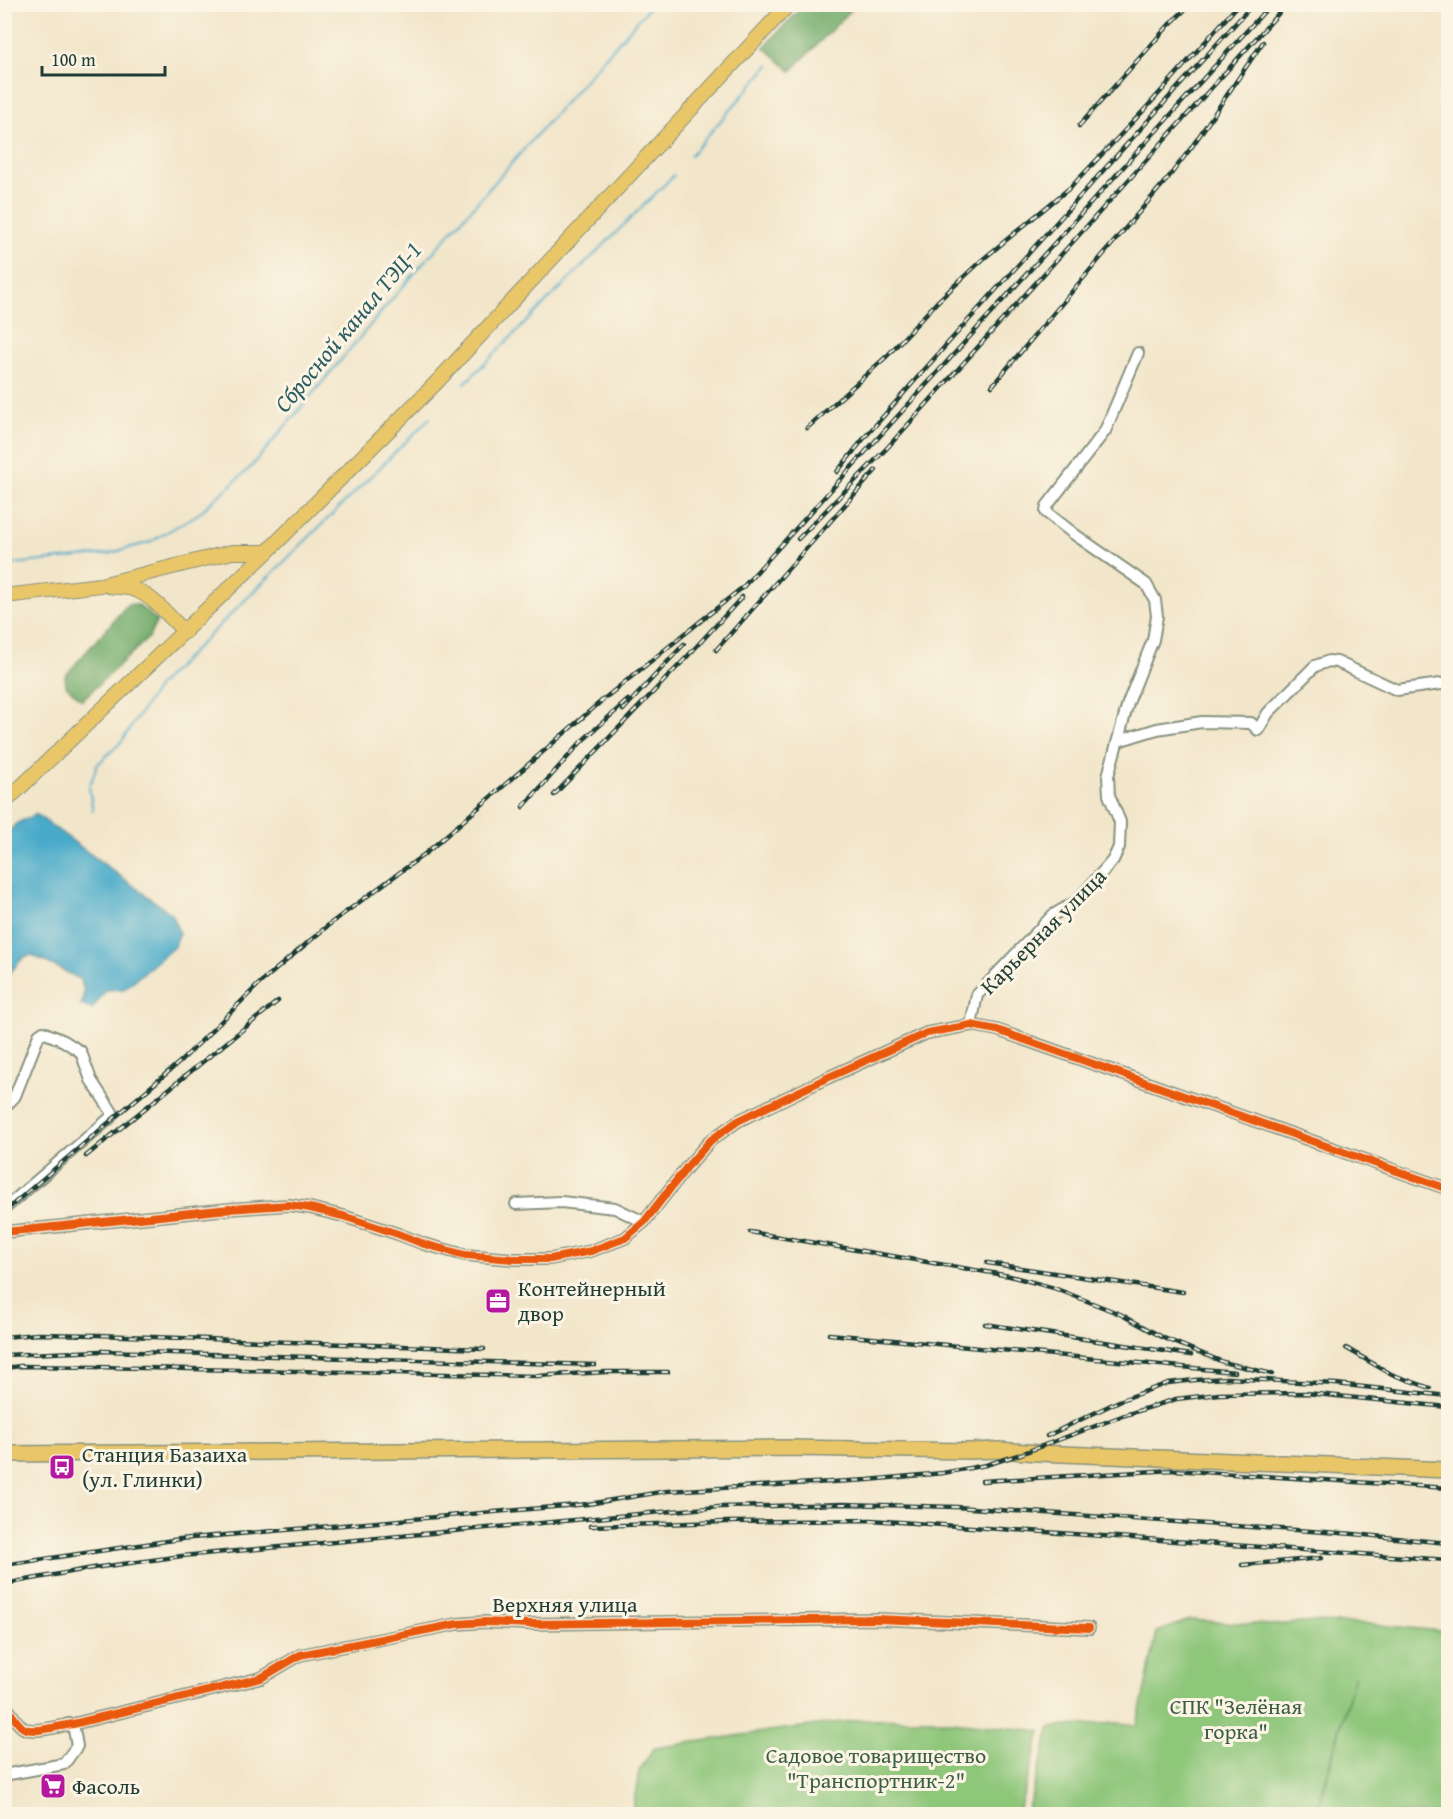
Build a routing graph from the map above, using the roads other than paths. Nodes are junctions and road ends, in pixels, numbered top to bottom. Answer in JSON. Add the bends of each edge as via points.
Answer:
{"nodes":[{"id":1,"x":789,"y":4,"type":"edge"},
{"id":2,"x":1138,"y":353,"type":"dead end"},
{"id":3,"x":267,"y":552,"type":"junction"},
{"id":4,"x":101,"y":585,"type":"junction"},
{"id":5,"x":4,"y":596,"type":"edge"},
{"id":6,"x":184,"y":632,"type":"junction"},
{"id":7,"x":1449,"y":682,"type":"edge"},
{"id":8,"x":1118,"y":741,"type":"junction"},
{"id":9,"x":4,"y":803,"type":"edge"},
{"id":10,"x":970,"y":1025,"type":"junction"},
{"id":11,"x":4,"y":1108,"type":"edge"},
{"id":12,"x":1449,"y":1189,"type":"edge"},
{"id":13,"x":516,"y":1204,"type":"dead end"},
{"id":14,"x":4,"y":1209,"type":"edge"},
{"id":15,"x":644,"y":1222,"type":"junction"},
{"id":16,"x":4,"y":1232,"type":"edge"},
{"id":17,"x":4,"y":1454,"type":"edge"},
{"id":18,"x":1449,"y":1470,"type":"edge"},
{"id":19,"x":1089,"y":1628,"type":"dead end"},
{"id":20,"x":4,"y":1704,"type":"edge"},
{"id":21,"x":73,"y":1724,"type":"junction"},
{"id":22,"x":4,"y":1775,"type":"edge"}],
"edges":[{"from":1,"to":3,"type":"main road","via":[[435,384]]},
{"from":2,"to":8,"type":"street","name":"Карьерная улица","via":[[1105,431],[1046,512],[1146,584],[1155,600],[1153,640]]},
{"from":3,"to":4,"type":"main road","via":[[232,552]]},
{"from":3,"to":6,"type":"main road"},
{"from":4,"to":5,"type":"main road"},
{"from":4,"to":6,"type":"main road","via":[[132,589],[153,600]]},
{"from":6,"to":9,"type":"main road"},
{"from":7,"to":8,"type":"street","via":[[1397,690],[1337,662],[1321,662],[1268,713],[1258,730],[1251,723],[1202,722],[1157,729]]},
{"from":8,"to":10,"type":"street","name":"Карьерная улица","via":[[1107,782],[1120,822],[1119,847],[1113,860],[1077,902],[1053,915],[977,995]]},
{"from":10,"to":12,"type":"street","via":[[1019,1037]]},
{"from":10,"to":15,"type":"street","via":[[927,1033],[738,1121],[711,1140]]},
{"from":11,"to":14,"type":"street","via":[[15,1096],[39,1035],[44,1032],[81,1052],[91,1080],[112,1112],[110,1118]]},
{"from":13,"to":15,"type":"street","via":[[615,1208]]},
{"from":15,"to":16,"type":"street","via":[[613,1243],[550,1259],[465,1255],[343,1216],[289,1205]]},
{"from":17,"to":18,"type":"highway","via":[[999,1450]]},
{"from":19,"to":21,"type":"street","name":"Верхняя улица","via":[[877,1619],[457,1624],[300,1655],[261,1678]]},
{"from":20,"to":21,"type":"street","name":"Верхняя улица","via":[[30,1730]]},
{"from":21,"to":22,"type":"street","via":[[77,1746],[64,1764]]}]}
